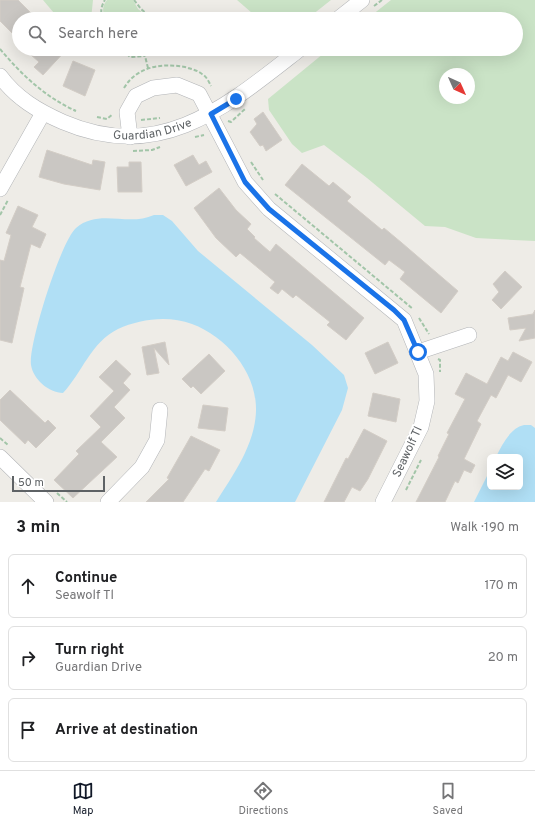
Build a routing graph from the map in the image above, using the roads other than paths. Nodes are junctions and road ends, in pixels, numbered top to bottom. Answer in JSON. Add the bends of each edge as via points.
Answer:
{"nodes":[{"id":1,"x":362,"y":0,"type":"edge"},
{"id":2,"x":347,"y":12,"type":"edge"},
{"id":3,"x":291,"y":56,"type":"edge"},
{"id":4,"x":0,"y":76,"type":"edge"},
{"id":5,"x":43,"y":113,"type":"junction"},
{"id":6,"x":211,"y":124,"type":"junction"},
{"id":7,"x":129,"y":144,"type":"junction"},
{"id":8,"x":5,"y":193,"type":"edge"},
{"id":9,"x":469,"y":335,"type":"dead end"},
{"id":10,"x":418,"y":352,"type":"junction"},
{"id":11,"x":160,"y":410,"type":"dead end"},
{"id":12,"x":0,"y":457,"type":"edge"},
{"id":13,"x":46,"y":502,"type":"edge"},
{"id":14,"x":108,"y":502,"type":"edge"},
{"id":15,"x":383,"y":502,"type":"edge"}],
"edges":[{"from":1,"to":2,"type":"street"},
{"from":3,"to":6,"type":"street","name":"Guardian Drive","via":[[236,99]]},
{"from":4,"to":5,"type":"street","name":"Guardian Drive","via":[[26,102]]},
{"from":5,"to":7,"type":"street","name":"Guardian Drive","via":[[73,126]]},
{"from":5,"to":8,"type":"street"},
{"from":6,"to":7,"type":"street","name":"Guardian Drive","via":[[175,129]]},
{"from":6,"to":7,"type":"street","name":"Seawolf Tl","via":[[199,94],[177,85],[153,88],[136,96],[127,112]]},
{"from":6,"to":10,"type":"street","name":"Seawolf Tl","via":[[245,182],[269,209],[394,310],[404,320]]},
{"from":9,"to":10,"type":"street"},
{"from":10,"to":15,"type":"street","name":"Seawolf Tl","via":[[426,374],[427,401],[421,427]]},
{"from":11,"to":14,"type":"street","via":[[157,440],[142,468]]},
{"from":12,"to":13,"type":"street"}]}
